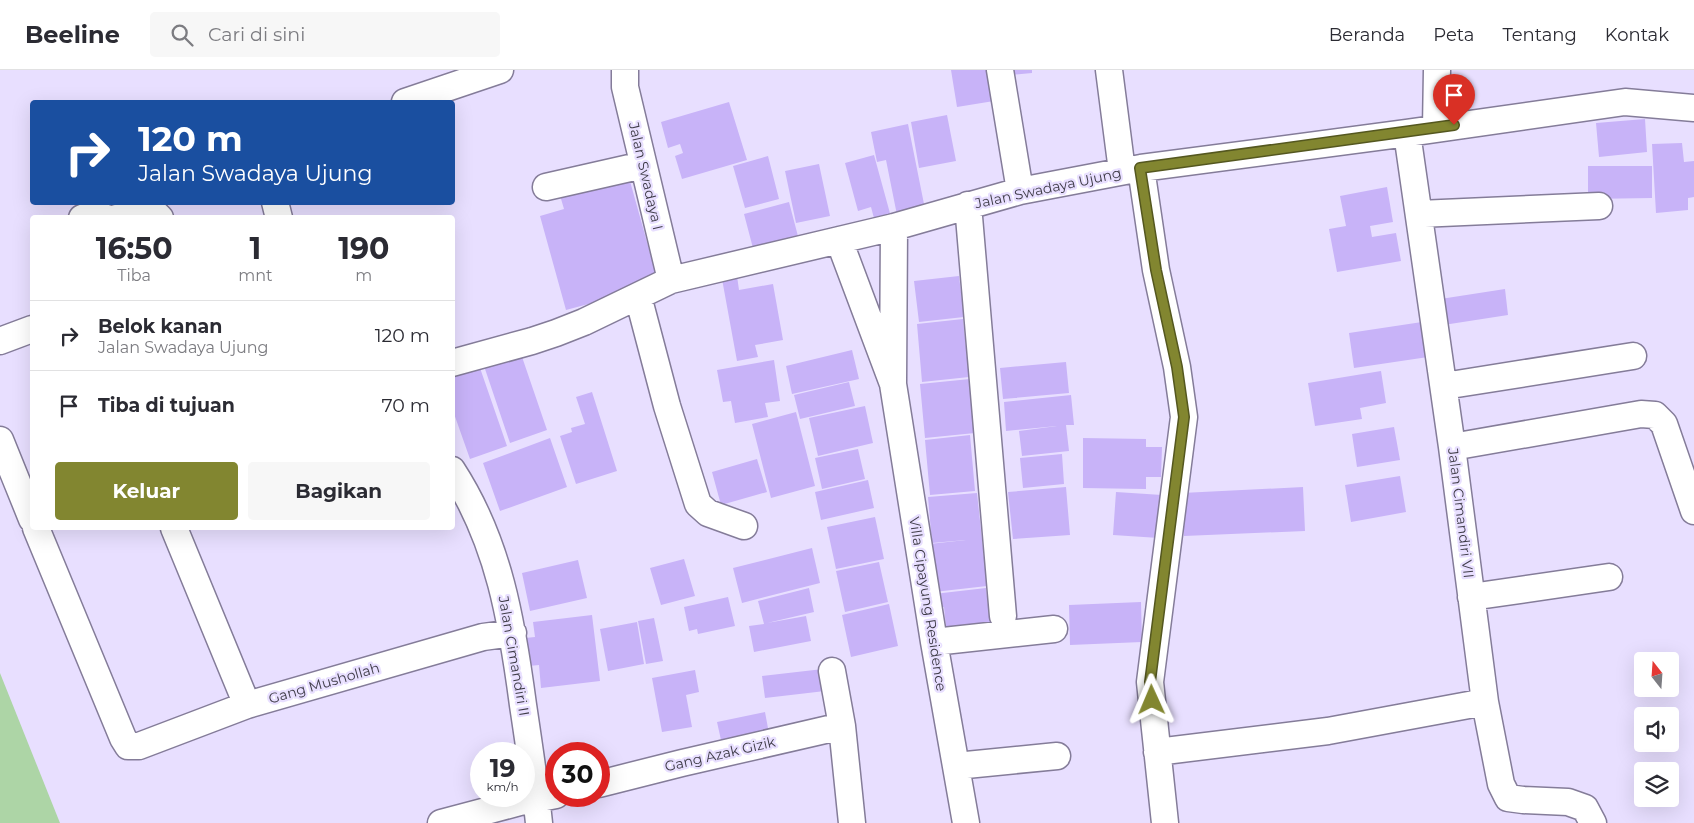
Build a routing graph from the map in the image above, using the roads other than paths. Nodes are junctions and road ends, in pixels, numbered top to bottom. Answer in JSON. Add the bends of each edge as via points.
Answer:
{"nodes":[{"id":1,"x":500,"y":70,"type":"edge"},
{"id":2,"x":625,"y":70,"type":"edge"},
{"id":3,"x":1000,"y":70,"type":"edge"},
{"id":4,"x":1109,"y":70,"type":"edge"},
{"id":5,"x":1437,"y":70,"type":"edge"},
{"id":6,"x":411,"y":100,"type":"edge"},
{"id":7,"x":1694,"y":108,"type":"edge"},
{"id":8,"x":1436,"y":128,"type":"junction"},
{"id":9,"x":1408,"y":133,"type":"junction"},
{"id":10,"x":643,"y":164,"type":"junction"},
{"id":11,"x":1131,"y":170,"type":"junction"},
{"id":12,"x":546,"y":187,"type":"dead end"},
{"id":13,"x":1020,"y":191,"type":"junction"},
{"id":14,"x":968,"y":205,"type":"junction"},
{"id":15,"x":1599,"y":206,"type":"dead end"},
{"id":16,"x":1419,"y":214,"type":"junction"},
{"id":17,"x":132,"y":215,"type":"edge"},
{"id":18,"x":157,"y":215,"type":"edge"},
{"id":19,"x":894,"y":227,"type":"junction"},
{"id":20,"x":839,"y":240,"type":"junction"},
{"id":21,"x":671,"y":280,"type":"junction"},
{"id":22,"x":893,"y":280,"type":"junction"},
{"id":23,"x":856,"y":286,"type":"junction"},
{"id":24,"x":638,"y":296,"type":"junction"},
{"id":25,"x":30,"y":330,"type":"edge"},
{"id":26,"x":0,"y":341,"type":"edge"},
{"id":27,"x":1633,"y":356,"type":"dead end"},
{"id":28,"x":455,"y":361,"type":"edge"},
{"id":29,"x":893,"y":384,"type":"junction"},
{"id":30,"x":1444,"y":386,"type":"junction"},
{"id":31,"x":0,"y":440,"type":"edge"},
{"id":32,"x":1452,"y":447,"type":"junction"},
{"id":33,"x":455,"y":474,"type":"edge"},
{"id":34,"x":1694,"y":511,"type":"edge"},
{"id":35,"x":30,"y":514,"type":"edge"},
{"id":36,"x":744,"y":526,"type":"dead end"},
{"id":37,"x":37,"y":530,"type":"edge"},
{"id":38,"x":175,"y":530,"type":"edge"},
{"id":39,"x":1609,"y":577,"type":"dead end"},
{"id":40,"x":1471,"y":597,"type":"junction"},
{"id":41,"x":1003,"y":616,"type":"dead end"},
{"id":42,"x":1054,"y":629,"type":"dead end"},
{"id":43,"x":513,"y":633,"type":"junction"},
{"id":44,"x":934,"y":642,"type":"junction"},
{"id":45,"x":832,"y":671,"type":"dead end"},
{"id":46,"x":1485,"y":702,"type":"junction"},
{"id":47,"x":247,"y":705,"type":"junction"},
{"id":48,"x":842,"y":726,"type":"junction"},
{"id":49,"x":1157,"y":752,"type":"junction"},
{"id":50,"x":1057,"y":756,"type":"dead end"},
{"id":51,"x":956,"y":766,"type":"junction"},
{"id":52,"x":610,"y":781,"type":"edge"},
{"id":53,"x":544,"y":806,"type":"edge"},
{"id":54,"x":441,"y":823,"type":"edge"},
{"id":55,"x":852,"y":823,"type":"edge"},
{"id":56,"x":966,"y":823,"type":"edge"},
{"id":57,"x":1165,"y":823,"type":"edge"},
{"id":58,"x":1593,"y":823,"type":"edge"}],
"edges":[{"from":1,"to":6,"type":"street"},
{"from":2,"to":10,"type":"street","name":"Jalan Swadaya I","via":[[625,87]]},
{"from":3,"to":13,"type":"street"},
{"from":4,"to":11,"type":"street"},
{"from":5,"to":8,"type":"street"},
{"from":7,"to":8,"type":"street","name":"Jalan Swadaya Ujung","via":[[1625,102]]},
{"from":8,"to":9,"type":"street","name":"Jalan Swadaya Ujung"},
{"from":9,"to":11,"type":"street","name":"Jalan Swadaya Ujung"},
{"from":9,"to":16,"type":"street","name":"Jalan Cimandiri VII"},
{"from":10,"to":12,"type":"street"},
{"from":10,"to":21,"type":"street","name":"Jalan Swadaya I"},
{"from":11,"to":13,"type":"street","name":"Jalan Swadaya Ujung"},
{"from":11,"to":49,"type":"street","via":[[1177,367],[1184,417],[1150,682]]},
{"from":13,"to":14,"type":"street","name":"Jalan Swadaya Ujung"},
{"from":14,"to":19,"type":"street","name":"Jalan Swadaya Ujung"},
{"from":14,"to":41,"type":"street"},
{"from":15,"to":16,"type":"street"},
{"from":16,"to":30,"type":"street","name":"Jalan Cimandiri VII"},
{"from":17,"to":18,"type":"street","via":[[153,211]]},
{"from":19,"to":20,"type":"street","name":"Jalan Swadaya Ujung"},
{"from":19,"to":22,"type":"street","name":"Villa Cipayung Residence"},
{"from":20,"to":21,"type":"street","name":"Jalan Swadaya Ujung"},
{"from":20,"to":23,"type":"street","name":"Villa Cipayung Residence"},
{"from":21,"to":24,"type":"street","name":"Jalan Swadaya Ujung"},
{"from":22,"to":23,"type":"street"},
{"from":22,"to":29,"type":"street","name":"Villa Cipayung Residence"},
{"from":23,"to":29,"type":"street","name":"Villa Cipayung Residence"},
{"from":24,"to":28,"type":"street","name":"Jalan Swadaya Ujung","via":[[556,333]]},
{"from":24,"to":36,"type":"street","via":[[667,406],[698,504],[708,513]]},
{"from":25,"to":26,"type":"street"},
{"from":27,"to":30,"type":"street"},
{"from":29,"to":44,"type":"street","name":"Villa Cipayung Residence"},
{"from":30,"to":32,"type":"street","name":"Jalan Cimandiri VII"},
{"from":31,"to":35,"type":"street"},
{"from":32,"to":34,"type":"street","via":[[1641,414],[1655,415],[1664,424]]},
{"from":32,"to":40,"type":"street","name":"Jalan Cimandiri VII"},
{"from":33,"to":43,"type":"street","name":"Jalan Cimandiri II","via":[[468,493],[493,554]]},
{"from":37,"to":47,"type":"street","name":"Gang Mushollah","via":[[128,746],[139,746]]},
{"from":38,"to":47,"type":"street"},
{"from":39,"to":40,"type":"street"},
{"from":40,"to":46,"type":"street","name":"Jalan Cimandiri VII"},
{"from":42,"to":44,"type":"street"},
{"from":43,"to":47,"type":"street","name":"Gang Mushollah","via":[[483,637]]},
{"from":43,"to":53,"type":"street","name":"Jalan Cimandiri II"},
{"from":44,"to":51,"type":"street","name":"Villa Cipayung Residence"},
{"from":45,"to":48,"type":"street"},
{"from":46,"to":49,"type":"street","via":[[1328,730]]},
{"from":46,"to":58,"type":"street","name":"Jalan Cimandiri VII","via":[[1501,784],[1508,798],[1568,802],[1585,808]]},
{"from":48,"to":52,"type":"street","name":"Gang Azak Gizik"},
{"from":48,"to":55,"type":"street"},
{"from":49,"to":57,"type":"street"},
{"from":50,"to":51,"type":"street"},
{"from":51,"to":56,"type":"street","name":"Villa Cipayung Residence"},
{"from":53,"to":54,"type":"street","via":[[520,802]]}]}
